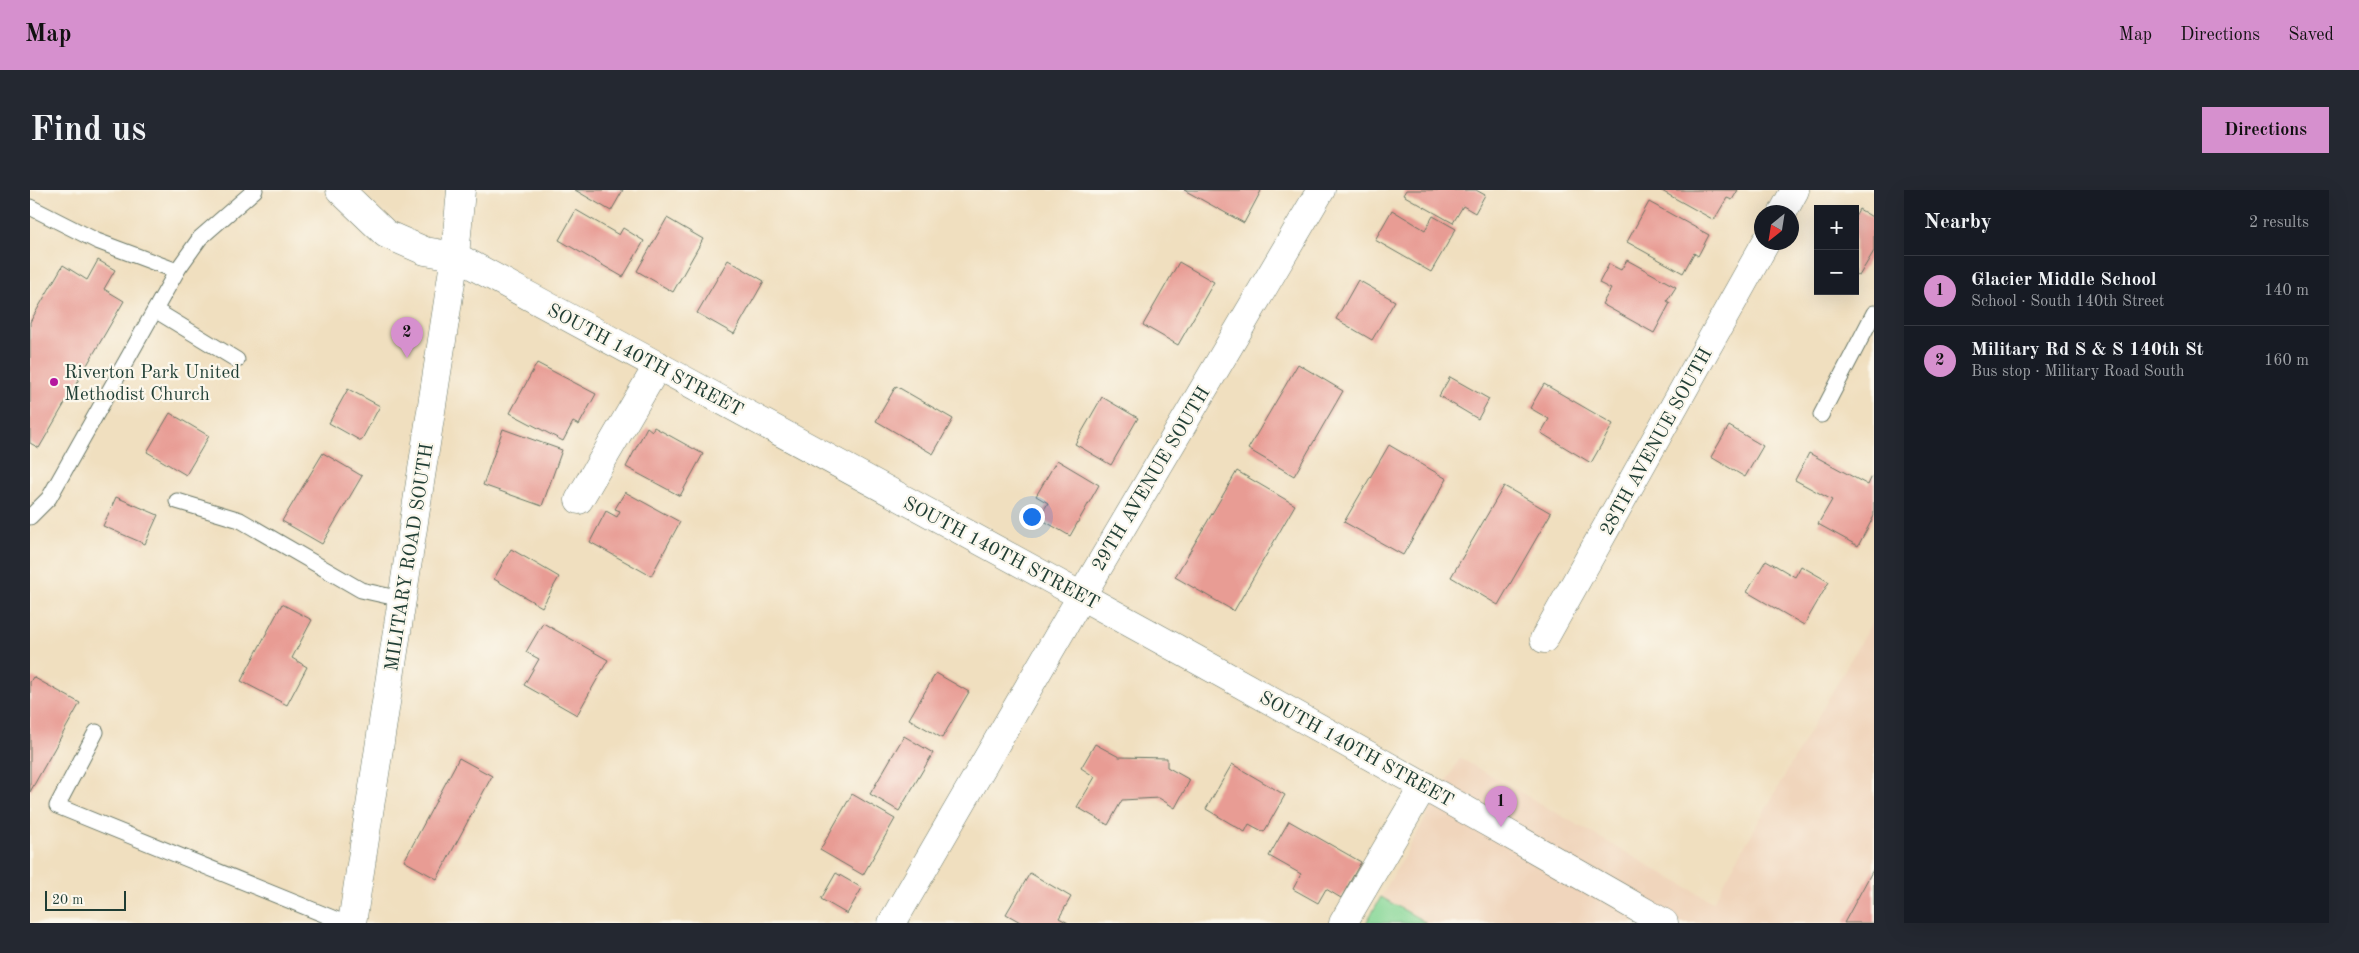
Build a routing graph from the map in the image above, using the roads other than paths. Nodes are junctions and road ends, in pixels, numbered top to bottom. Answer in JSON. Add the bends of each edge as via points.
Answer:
{"nodes":[{"id":1,"x":255,"y":190,"type":"edge"},
{"id":2,"x":340,"y":190,"type":"edge"},
{"id":3,"x":461,"y":190,"type":"edge"},
{"id":4,"x":1320,"y":190,"type":"edge"},
{"id":5,"x":1795,"y":190,"type":"edge"},
{"id":6,"x":1787,"y":205,"type":"edge"},
{"id":7,"x":30,"y":207,"type":"edge"},
{"id":8,"x":1762,"y":250,"type":"edge"},
{"id":9,"x":454,"y":256,"type":"junction"},
{"id":10,"x":177,"y":271,"type":"junction"},
{"id":11,"x":155,"y":310,"type":"junction"},
{"id":12,"x":1874,"y":313,"type":"edge"},
{"id":13,"x":237,"y":360,"type":"dead end"},
{"id":14,"x":658,"y":366,"type":"junction"},
{"id":15,"x":1821,"y":415,"type":"dead end"},
{"id":16,"x":579,"y":500,"type":"dead end"},
{"id":17,"x":177,"y":501,"type":"dead end"},
{"id":18,"x":30,"y":518,"type":"edge"},
{"id":19,"x":1082,"y":595,"type":"junction"},
{"id":20,"x":401,"y":599,"type":"junction"},
{"id":21,"x":1544,"y":639,"type":"dead end"},
{"id":22,"x":96,"y":732,"type":"dead end"},
{"id":23,"x":1424,"y":785,"type":"junction"},
{"id":24,"x":346,"y":923,"type":"edge"},
{"id":25,"x":352,"y":923,"type":"edge"},
{"id":26,"x":892,"y":923,"type":"edge"},
{"id":27,"x":1343,"y":923,"type":"edge"},
{"id":28,"x":1664,"y":923,"type":"edge"}],
"edges":[{"from":1,"to":10,"type":"lane","via":[[200,238]]},
{"from":2,"to":9,"type":"street","name":"SOUTH 140TH STREET","via":[[386,234],[425,251]]},
{"from":3,"to":9,"type":"street","name":"MILITARY ROAD SOUTH"},
{"from":4,"to":19,"type":"street","name":"29TH AVENUE SOUTH"},
{"from":5,"to":6,"type":"street"},
{"from":7,"to":10,"type":"lane","via":[[97,241]]},
{"from":8,"to":21,"type":"street","name":"28TH AVENUE SOUTH"},
{"from":9,"to":14,"type":"street","name":"SOUTH 140TH STREET"},
{"from":9,"to":20,"type":"street","name":"MILITARY ROAD SOUTH"},
{"from":10,"to":11,"type":"lane"},
{"from":11,"to":13,"type":"lane"},
{"from":11,"to":18,"type":"lane","via":[[48,498]]},
{"from":12,"to":15,"type":"lane"},
{"from":14,"to":16,"type":"street"},
{"from":14,"to":19,"type":"street","name":"SOUTH 140TH STREET"},
{"from":17,"to":20,"type":"lane","via":[[240,520],[361,590]]},
{"from":19,"to":23,"type":"street","name":"SOUTH 140TH STREET"},
{"from":19,"to":26,"type":"street","name":"29TH AVENUE SOUTH"},
{"from":20,"to":25,"type":"street","name":"MILITARY ROAD SOUTH"},
{"from":22,"to":24,"type":"lane","via":[[57,806]]},
{"from":23,"to":27,"type":"street"},
{"from":23,"to":28,"type":"street","name":"SOUTH 140TH STREET"}]}
